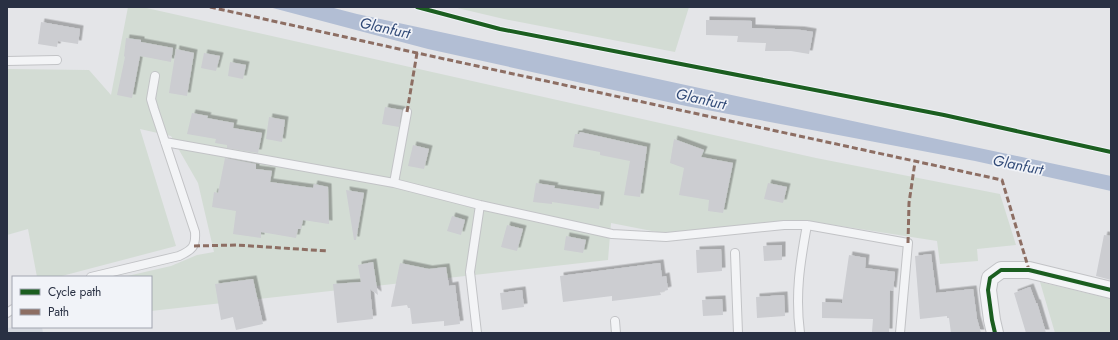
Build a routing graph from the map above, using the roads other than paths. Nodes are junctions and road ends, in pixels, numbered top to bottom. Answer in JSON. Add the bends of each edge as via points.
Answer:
{"nodes":[{"id":1,"x":57,"y":60,"type":"dead end"},
{"id":2,"x":7,"y":61,"type":"edge"},
{"id":3,"x":155,"y":76,"type":"dead end"},
{"id":4,"x":407,"y":112,"type":"dead end"},
{"id":5,"x":165,"y":142,"type":"junction"},
{"id":6,"x":394,"y":184,"type":"junction"},
{"id":7,"x":480,"y":205,"type":"junction"},
{"id":8,"x":807,"y":225,"type":"junction"},
{"id":9,"x":735,"y":253,"type":"dead end"},
{"id":10,"x":95,"y":276,"type":"edge"},
{"id":11,"x":1111,"y":290,"type":"edge"},
{"id":12,"x":615,"y":321,"type":"dead end"},
{"id":13,"x":477,"y":333,"type":"edge"},
{"id":14,"x":616,"y":333,"type":"edge"},
{"id":15,"x":738,"y":333,"type":"edge"},
{"id":16,"x":800,"y":333,"type":"edge"},
{"id":17,"x":900,"y":333,"type":"edge"},
{"id":18,"x":996,"y":333,"type":"edge"}],
"edges":[{"from":1,"to":2,"type":"lane"},
{"from":3,"to":5,"type":"lane","via":[[151,98]]},
{"from":4,"to":6,"type":"lane"},
{"from":5,"to":6,"type":"lane"},
{"from":5,"to":10,"type":"lane","via":[[195,232],[194,246],[189,252],[179,256]]},
{"from":6,"to":7,"type":"lane"},
{"from":7,"to":8,"type":"lane","via":[[612,234],[666,237]]},
{"from":7,"to":13,"type":"lane","via":[[470,272]]},
{"from":8,"to":16,"type":"lane","via":[[798,297]]},
{"from":8,"to":17,"type":"lane","via":[[908,243]]},
{"from":9,"to":15,"type":"lane"},
{"from":11,"to":18,"type":"street","via":[[1029,270],[1001,270],[990,278],[988,290]]},
{"from":12,"to":14,"type":"lane"}]}
